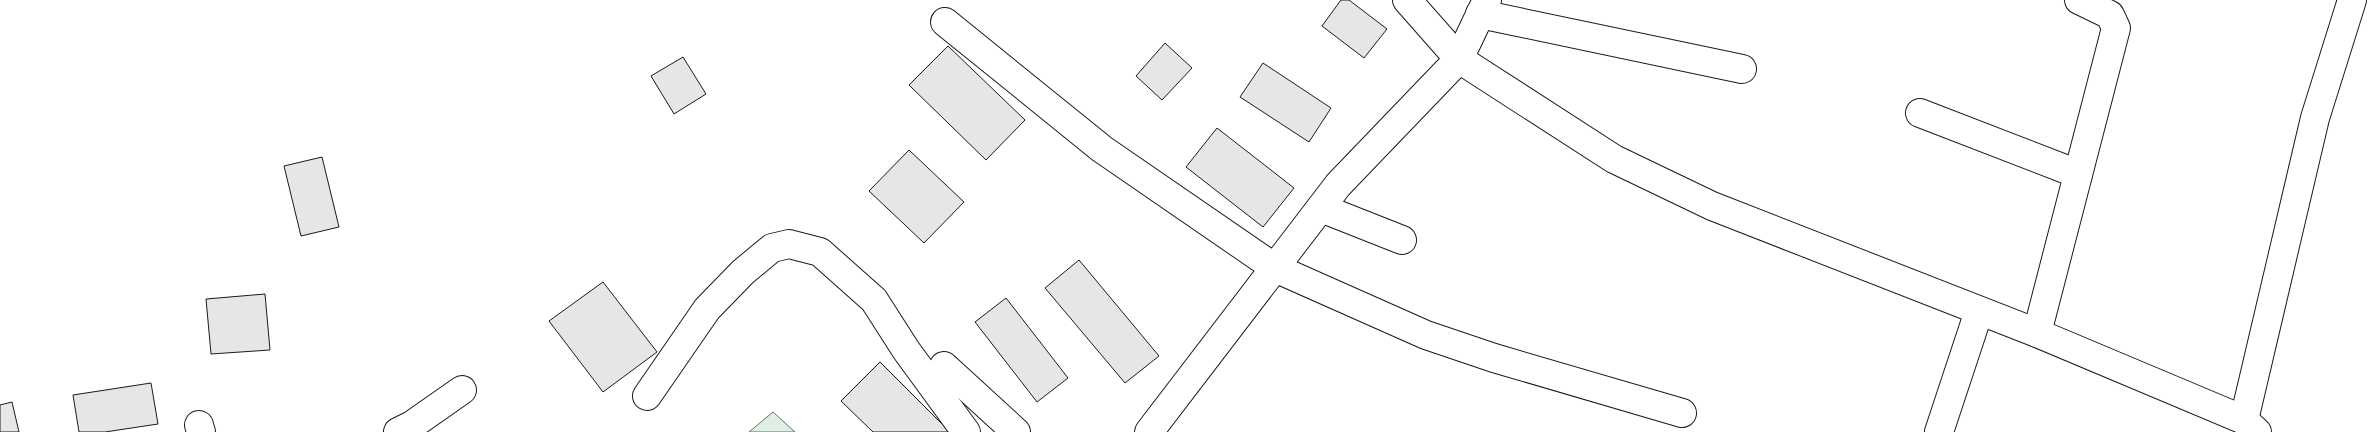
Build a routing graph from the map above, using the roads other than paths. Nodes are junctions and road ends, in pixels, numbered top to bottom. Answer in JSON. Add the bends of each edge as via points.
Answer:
{"nodes":[{"id":1,"x":1407,"y":0,"type":"edge"},
{"id":2,"x":2079,"y":0,"type":"edge"},
{"id":3,"x":2352,"y":0,"type":"edge"},
{"id":4,"x":1484,"y":7,"type":"edge"},
{"id":5,"x":945,"y":22,"type":"dead end"},
{"id":6,"x":1459,"y":59,"type":"junction"},
{"id":7,"x":1742,"y":69,"type":"dead end"},
{"id":8,"x":1920,"y":113,"type":"dead end"},
{"id":9,"x":2078,"y":174,"type":"junction"},
{"id":10,"x":1321,"y":208,"type":"junction"},
{"id":11,"x":1402,"y":240,"type":"dead end"},
{"id":12,"x":1275,"y":268,"type":"junction"},
{"id":13,"x":1979,"y":311,"type":"junction"},
{"id":14,"x":2037,"y":333,"type":"junction"},
{"id":15,"x":944,"y":366,"type":"dead end"},
{"id":16,"x":462,"y":390,"type":"dead end"},
{"id":17,"x":647,"y":396,"type":"dead end"},
{"id":18,"x":1682,"y":413,"type":"dead end"},
{"id":19,"x":2251,"y":426,"type":"edge"},
{"id":20,"x":398,"y":432,"type":"edge"},
{"id":21,"x":966,"y":432,"type":"edge"},
{"id":22,"x":1016,"y":432,"type":"edge"},
{"id":23,"x":1149,"y":432,"type":"edge"},
{"id":24,"x":1939,"y":432,"type":"edge"}],
"edges":[{"from":1,"to":6,"type":"street"},
{"from":2,"to":9,"type":"street","via":[[2110,15],[2116,28]]},
{"from":3,"to":19,"type":"street","via":[[2315,118]]},
{"from":4,"to":6,"type":"street"},
{"from":4,"to":7,"type":"street"},
{"from":5,"to":12,"type":"street","via":[[1102,149]]},
{"from":6,"to":10,"type":"street","via":[[1338,185]]},
{"from":6,"to":13,"type":"street","via":[[1614,159],[1712,206]]},
{"from":8,"to":9,"type":"street"},
{"from":9,"to":14,"type":"street"},
{"from":10,"to":11,"type":"street"},
{"from":10,"to":12,"type":"street"},
{"from":12,"to":18,"type":"street","via":[[1426,335]]},
{"from":12,"to":23,"type":"street"},
{"from":13,"to":14,"type":"street"},
{"from":13,"to":24,"type":"street"},
{"from":14,"to":19,"type":"street"},
{"from":15,"to":22,"type":"street"},
{"from":16,"to":20,"type":"street"},
{"from":17,"to":21,"type":"street","via":[[707,309],[772,248],[789,244],[820,252],[874,300]]}]}
